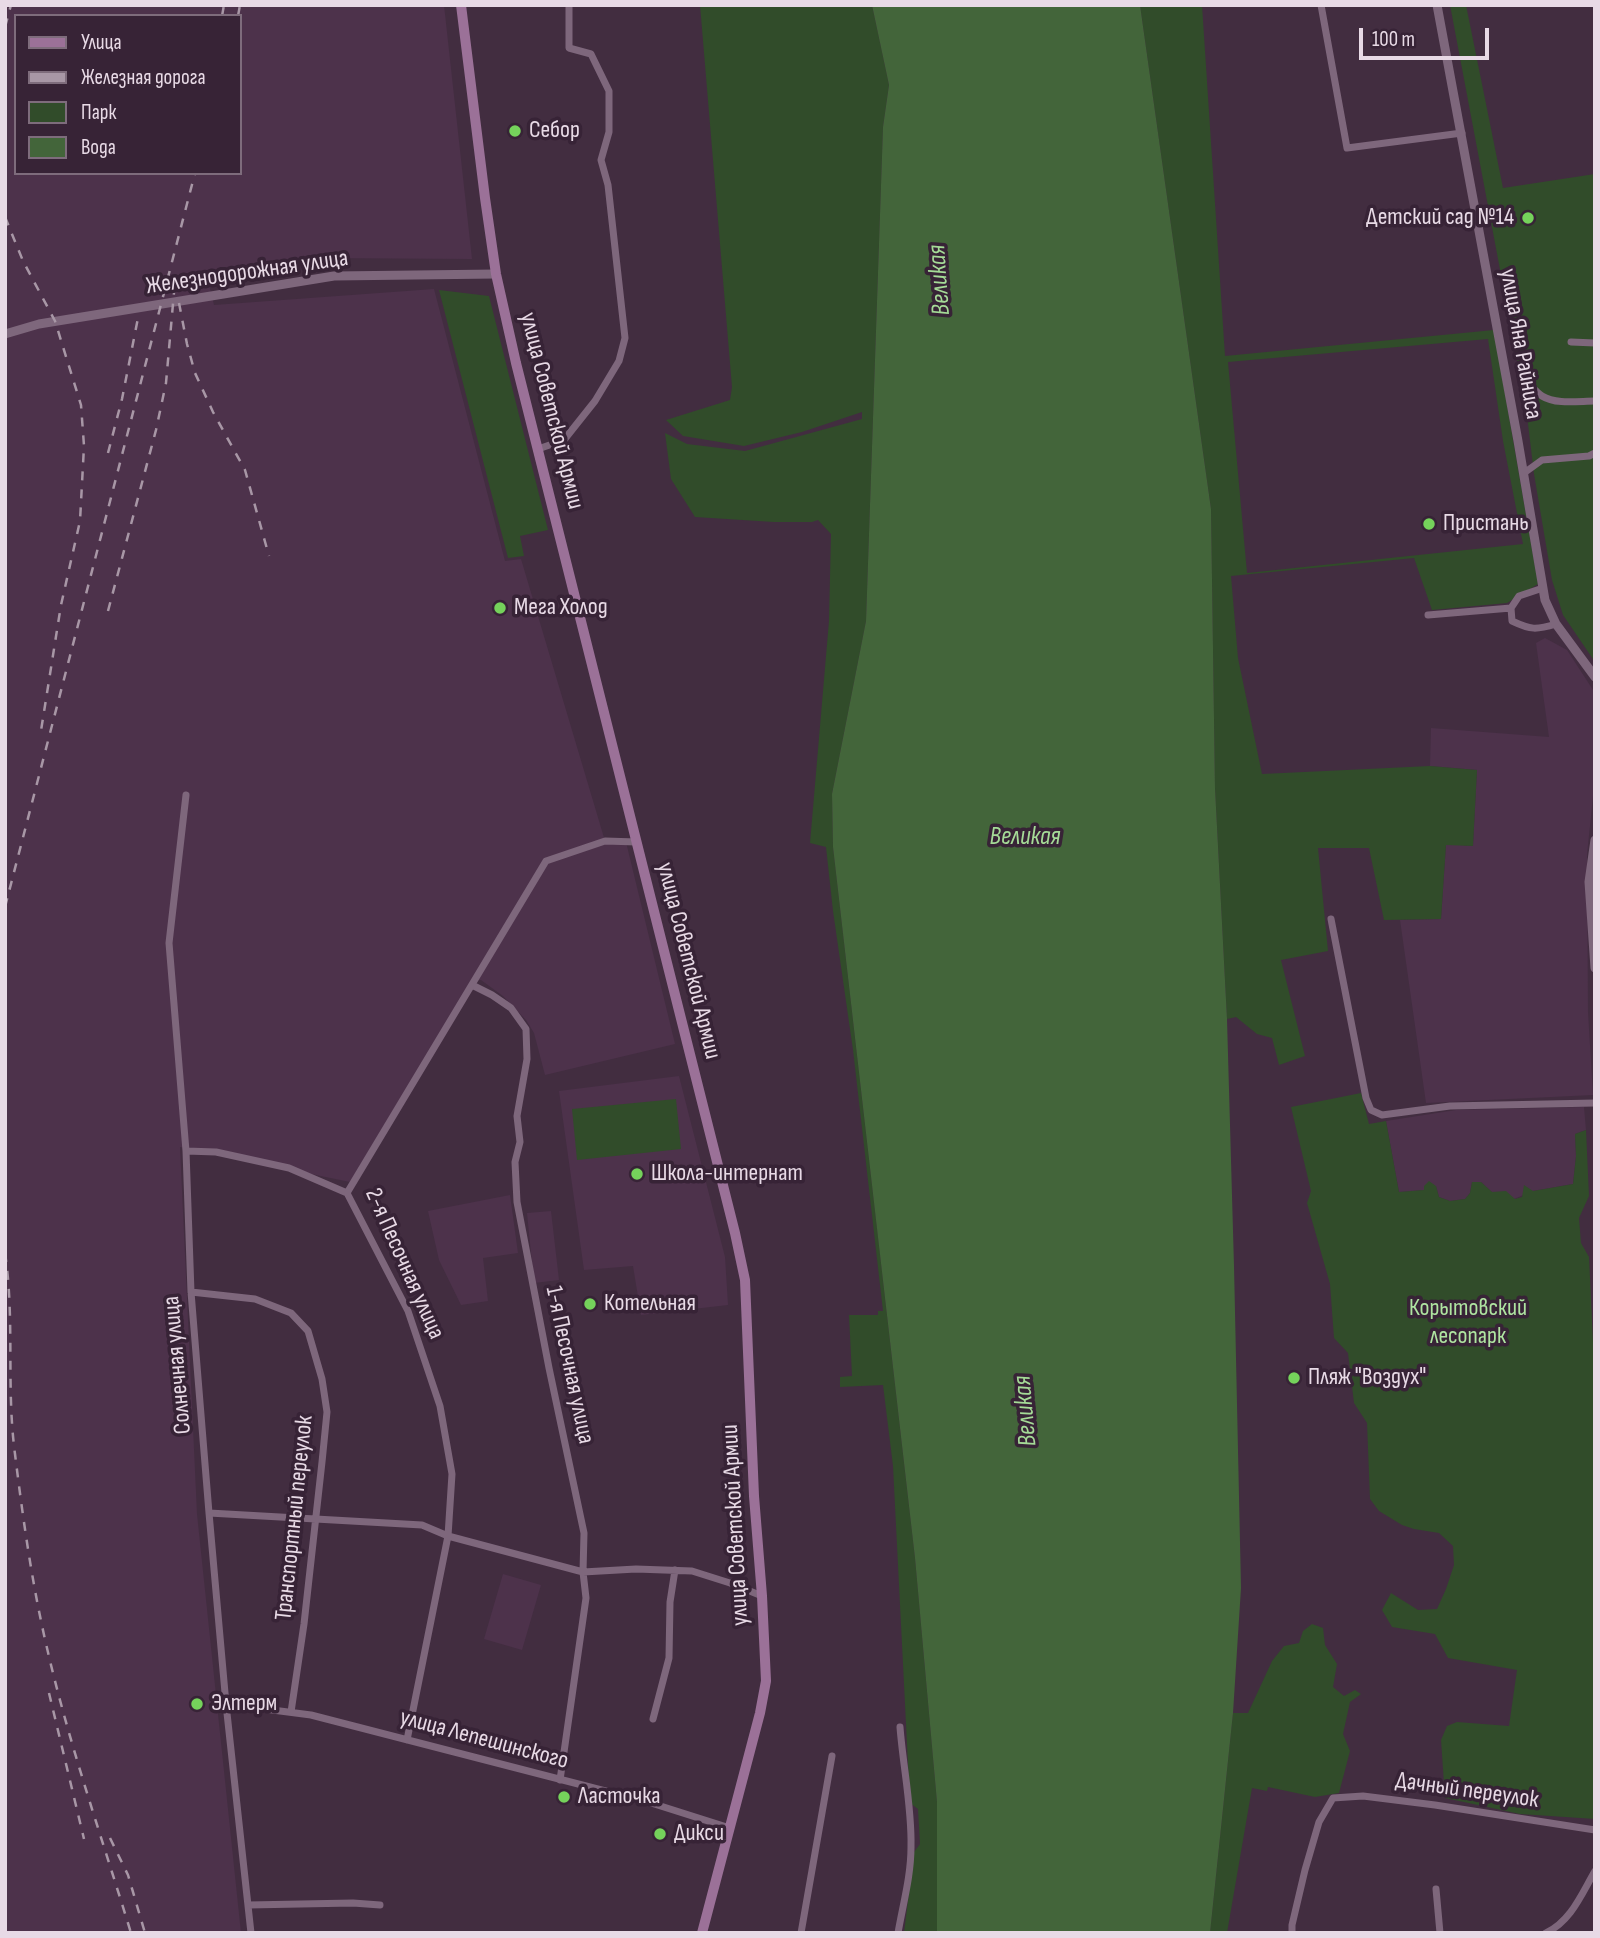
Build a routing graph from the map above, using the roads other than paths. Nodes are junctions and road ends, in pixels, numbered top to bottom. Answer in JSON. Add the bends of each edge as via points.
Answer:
{"nodes":[{"id":1,"x":461,"y":5,"type":"edge"},
{"id":2,"x":569,"y":5,"type":"edge"},
{"id":3,"x":1321,"y":5,"type":"edge"},
{"id":4,"x":1437,"y":5,"type":"edge"},
{"id":5,"x":1462,"y":133,"type":"junction"},
{"id":6,"x":496,"y":274,"type":"junction"},
{"id":7,"x":5,"y":334,"type":"edge"},
{"id":8,"x":1571,"y":342,"type":"dead end"},
{"id":9,"x":1595,"y":344,"type":"edge"},
{"id":10,"x":1525,"y":380,"type":"dead end"},
{"id":11,"x":1595,"y":401,"type":"edge"},
{"id":12,"x":537,"y":449,"type":"junction"},
{"id":13,"x":1595,"y":453,"type":"edge"},
{"id":14,"x":1524,"y":474,"type":"junction"},
{"id":15,"x":1543,"y":589,"type":"junction"},
{"id":16,"x":1511,"y":608,"type":"junction"},
{"id":17,"x":1427,"y":615,"type":"dead end"},
{"id":18,"x":1556,"y":624,"type":"junction"},
{"id":19,"x":1595,"y":677,"type":"edge"},
{"id":20,"x":186,"y":794,"type":"dead end"},
{"id":21,"x":1595,"y":840,"type":"edge"},
{"id":22,"x":637,"y":842,"type":"junction"},
{"id":23,"x":1331,"y":919,"type":"dead end"},
{"id":24,"x":1595,"y":968,"type":"edge"},
{"id":25,"x":472,"y":985,"type":"junction"},
{"id":26,"x":1595,"y":1102,"type":"edge"},
{"id":27,"x":186,"y":1151,"type":"junction"},
{"id":28,"x":346,"y":1193,"type":"junction"},
{"id":29,"x":191,"y":1292,"type":"junction"},
{"id":30,"x":209,"y":1513,"type":"junction"},
{"id":31,"x":316,"y":1519,"type":"junction"},
{"id":32,"x":448,"y":1536,"type":"junction"},
{"id":33,"x":675,"y":1570,"type":"junction"},
{"id":34,"x":583,"y":1573,"type":"junction"},
{"id":35,"x":762,"y":1596,"type":"junction"},
{"id":36,"x":226,"y":1704,"type":"junction"},
{"id":37,"x":291,"y":1712,"type":"junction"},
{"id":38,"x":653,"y":1719,"type":"dead end"},
{"id":39,"x":900,"y":1727,"type":"dead end"},
{"id":40,"x":407,"y":1740,"type":"junction"},
{"id":41,"x":832,"y":1756,"type":"dead end"},
{"id":42,"x":560,"y":1780,"type":"junction"},
{"id":43,"x":730,"y":1828,"type":"junction"},
{"id":44,"x":1595,"y":1830,"type":"edge"},
{"id":45,"x":1595,"y":1871,"type":"edge"},
{"id":46,"x":1436,"y":1889,"type":"dead end"},
{"id":47,"x":247,"y":1905,"type":"junction"},
{"id":48,"x":380,"y":1905,"type":"dead end"},
{"id":49,"x":251,"y":1933,"type":"edge"},
{"id":50,"x":702,"y":1933,"type":"edge"},
{"id":51,"x":801,"y":1933,"type":"edge"},
{"id":52,"x":898,"y":1933,"type":"edge"},
{"id":53,"x":1292,"y":1933,"type":"edge"},
{"id":54,"x":1440,"y":1933,"type":"edge"},
{"id":55,"x":1546,"y":1933,"type":"edge"}],
"edges":[{"from":1,"to":6,"type":"main road","name":"улица Советской Армии"},
{"from":2,"to":12,"type":"street","via":[[569,48],[591,54],[609,91],[609,132],[601,160],[608,185],[625,338],[619,361],[595,401],[564,440]]},
{"from":3,"to":5,"type":"street","via":[[1347,148]]},
{"from":4,"to":5,"type":"street","name":"улица Яна Райниса"},
{"from":5,"to":14,"type":"street","name":"улица Яна Райниса"},
{"from":6,"to":7,"type":"street","name":"Железнодорожная улица","via":[[334,276],[39,324]]},
{"from":6,"to":12,"type":"main road","name":"улица Советской Армии"},
{"from":8,"to":9,"type":"street"},
{"from":10,"to":11,"type":"street","via":[[1549,400]]},
{"from":12,"to":22,"type":"main road","name":"улица Советской Армии"},
{"from":13,"to":14,"type":"street","via":[[1542,460]]},
{"from":14,"to":15,"type":"street","name":"улица Яна Райниса"},
{"from":15,"to":16,"type":"street","via":[[1519,596]]},
{"from":15,"to":18,"type":"street","name":"улица Яна Райниса"},
{"from":16,"to":17,"type":"street"},
{"from":16,"to":18,"type":"street","via":[[1512,621],[1528,628]]},
{"from":18,"to":19,"type":"street","name":"улица Яна Райниса"},
{"from":20,"to":27,"type":"street","name":"Солнечная улица","via":[[169,943]]},
{"from":21,"to":24,"type":"street","via":[[1589,882]]},
{"from":22,"to":25,"type":"street","name":"2-я Песочная улица","via":[[605,841],[546,861]]},
{"from":22,"to":35,"type":"main road","name":"улица Советской Армии","via":[[745,1280]]},
{"from":23,"to":26,"type":"street","via":[[1371,1111],[1381,1115],[1450,1105]]},
{"from":25,"to":28,"type":"street","name":"2-я Песочная улица"},
{"from":25,"to":34,"type":"street","name":"1-я Песочная улица","via":[[511,1008],[526,1029],[527,1059],[517,1116],[517,1202],[584,1533]]},
{"from":27,"to":28,"type":"street","via":[[216,1152],[289,1168]]},
{"from":27,"to":29,"type":"street","name":"Солнечная улица"},
{"from":28,"to":32,"type":"street","name":"2-я Песочная улица","via":[[408,1311],[440,1406],[452,1474]]},
{"from":29,"to":30,"type":"street","name":"Солнечная улица"},
{"from":29,"to":31,"type":"street","name":"Транспортный переулок","via":[[255,1299],[291,1313],[308,1331],[327,1412]]},
{"from":30,"to":31,"type":"street"},
{"from":30,"to":36,"type":"street","name":"Солнечная улица"},
{"from":31,"to":32,"type":"street","via":[[422,1525]]},
{"from":31,"to":37,"type":"street","name":"Транспортный переулок"},
{"from":32,"to":34,"type":"street"},
{"from":32,"to":40,"type":"street","name":"2-я Песочная улица"},
{"from":33,"to":34,"type":"street"},
{"from":33,"to":35,"type":"street","via":[[692,1571]]},
{"from":33,"to":38,"type":"street","via":[[669,1658]]},
{"from":34,"to":42,"type":"street","name":"1-я Песочная улица","via":[[586,1598]]},
{"from":35,"to":43,"type":"main road","name":"улица Советской Армии","via":[[766,1681]]},
{"from":36,"to":37,"type":"street","name":"улица Лепешинского"},
{"from":36,"to":47,"type":"street","name":"Солнечная улица"},
{"from":37,"to":40,"type":"street","name":"улица Лепешинского"},
{"from":39,"to":52,"type":"street","via":[[911,1849]]},
{"from":40,"to":42,"type":"street","name":"улица Лепешинского"},
{"from":41,"to":51,"type":"street"},
{"from":42,"to":43,"type":"street","name":"улица Лепешинского"},
{"from":43,"to":50,"type":"main road","name":"улица Советской Армии"},
{"from":44,"to":53,"type":"street","name":"Дачный переулок","via":[[1375,1797],[1333,1798],[1319,1822]]},
{"from":45,"to":55,"type":"street","via":[[1569,1917]]},
{"from":46,"to":54,"type":"street"},
{"from":47,"to":48,"type":"street"},
{"from":47,"to":49,"type":"street","name":"Солнечная улица"}]}
